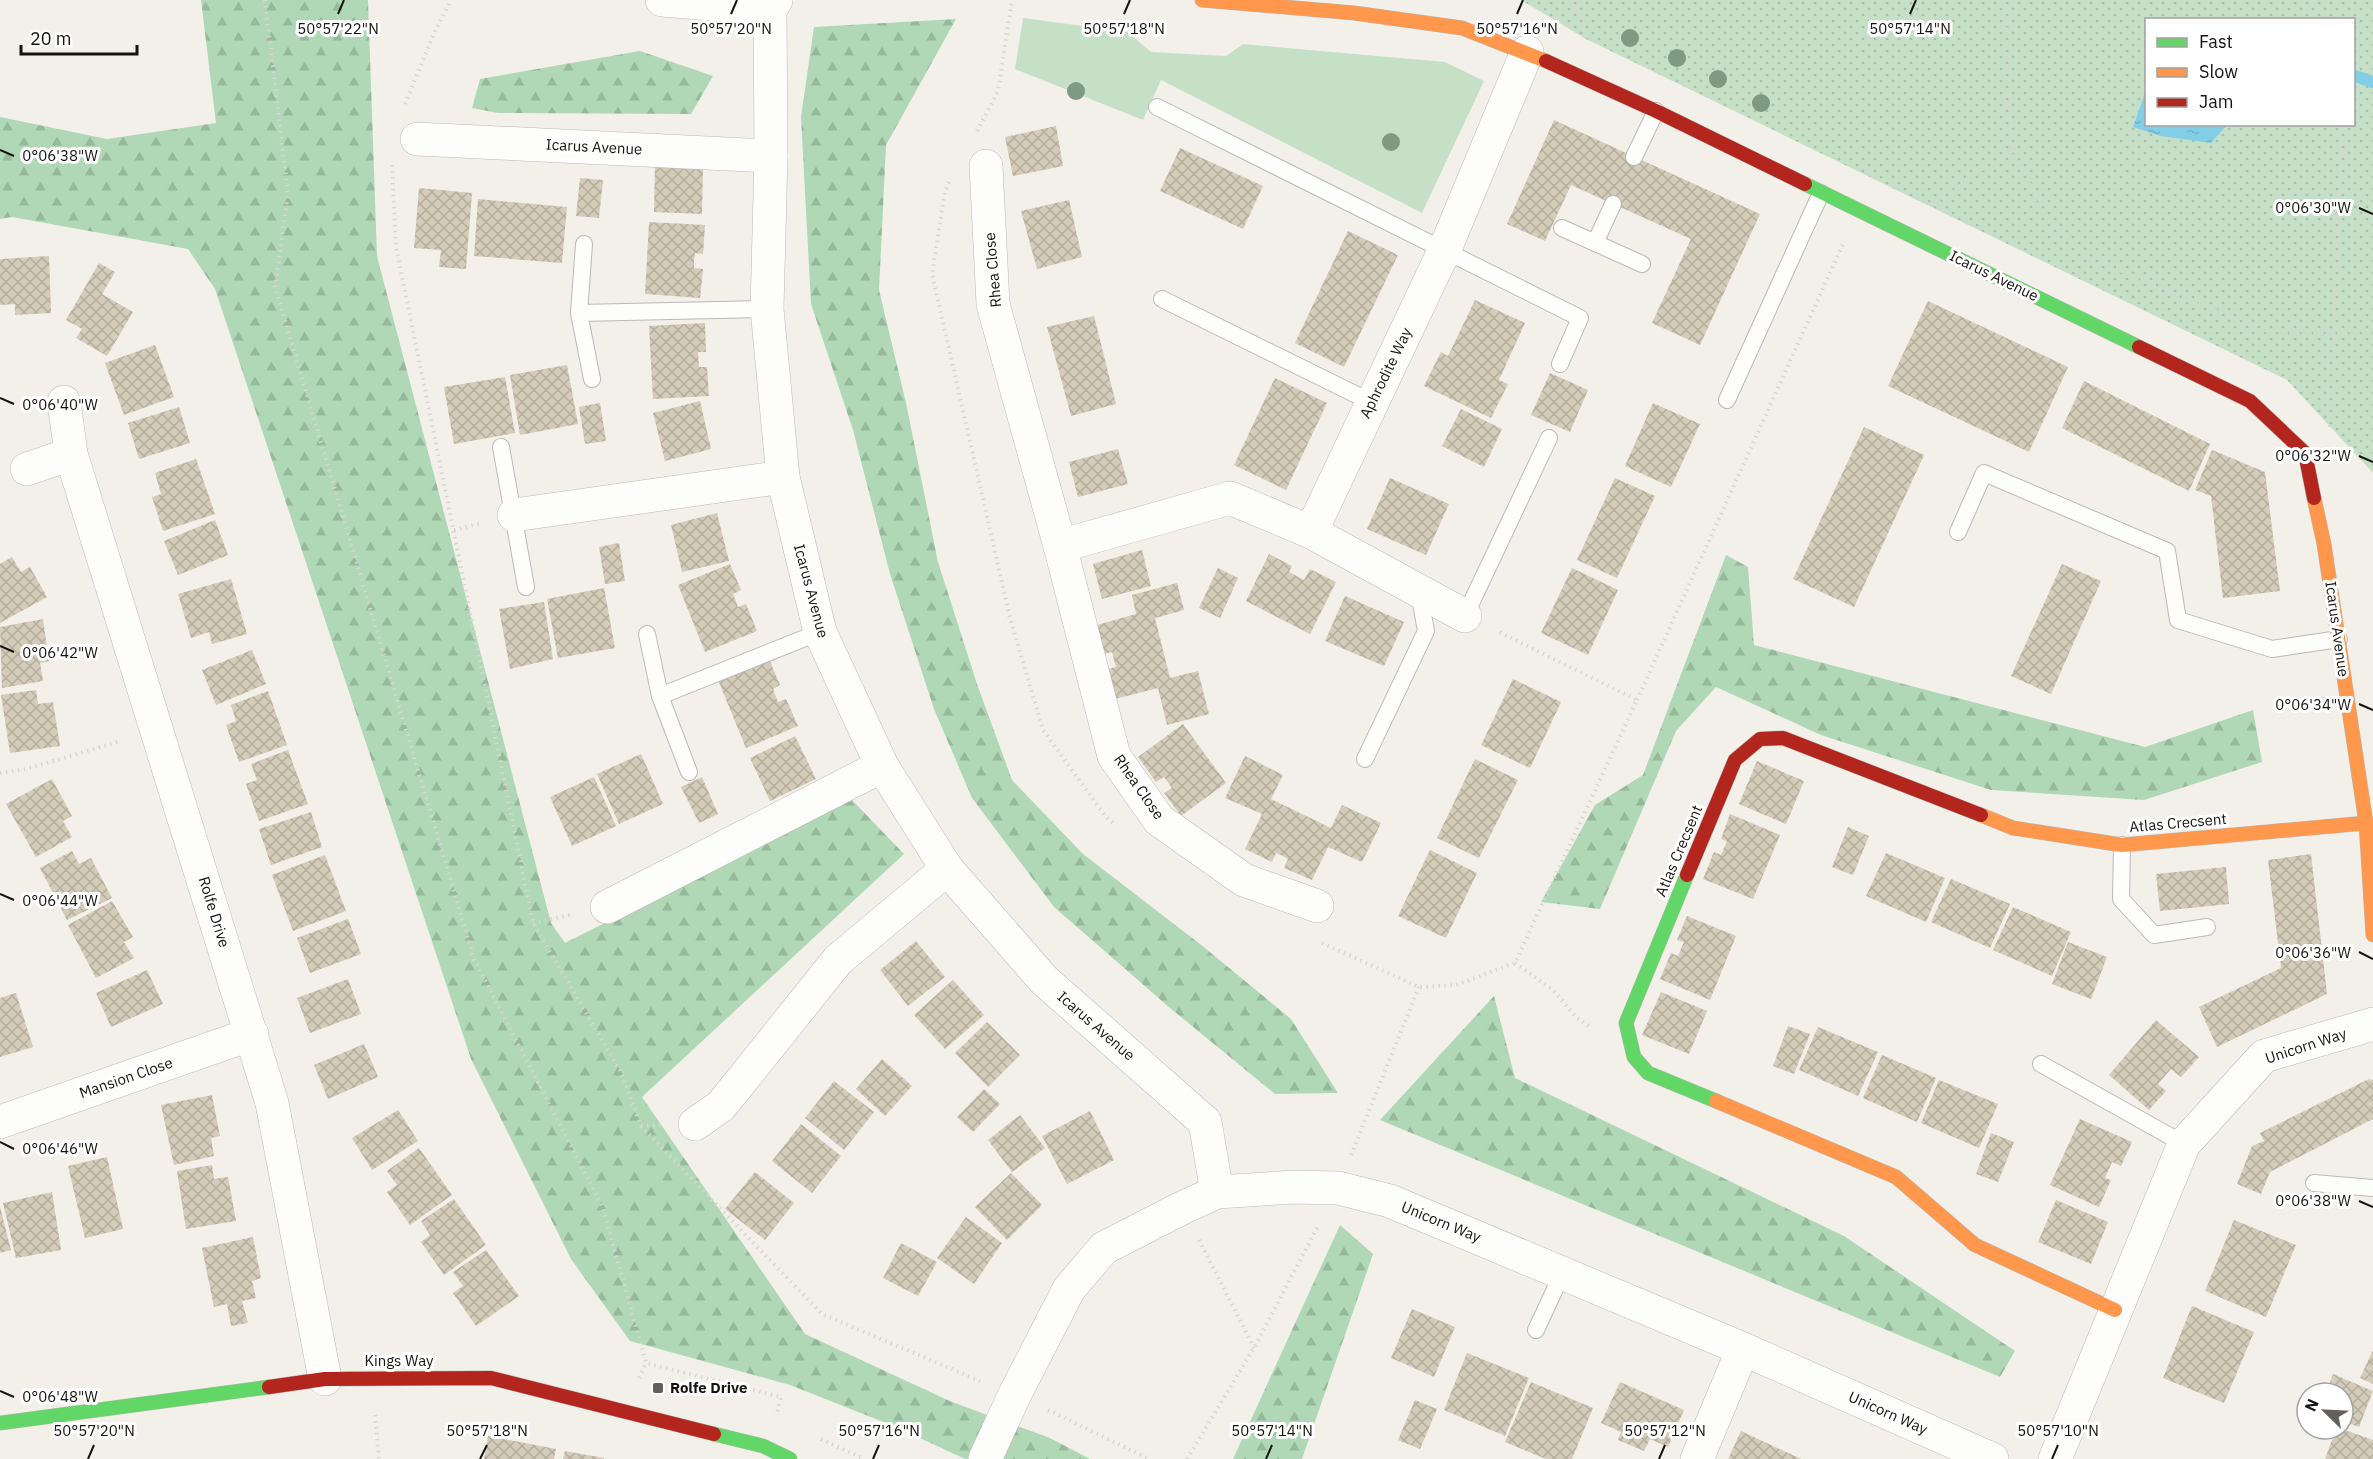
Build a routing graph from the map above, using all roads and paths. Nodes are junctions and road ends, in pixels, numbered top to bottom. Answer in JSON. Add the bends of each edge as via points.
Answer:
{"nodes":[{"id":1,"x":265,"y":0,"type":"edge"},
{"id":2,"x":451,"y":0,"type":"edge"},
{"id":3,"x":662,"y":0,"type":"edge"},
{"id":4,"x":1202,"y":0,"type":"edge"},
{"id":5,"x":2008,"y":0,"type":"edge"},
{"id":6,"x":2019,"y":0,"type":"edge"},
{"id":7,"x":2313,"y":0,"type":"edge"},
{"id":8,"x":698,"y":1,"type":"edge"},
{"id":9,"x":773,"y":4,"type":"edge"},
{"id":10,"x":2321,"y":18,"type":"edge"},
{"id":11,"x":2005,"y":35,"type":"junction"},
{"id":12,"x":1527,"y":52,"type":"junction"},
{"id":13,"x":1157,"y":107,"type":"dead end"},
{"id":14,"x":404,"y":108,"type":"dead end"},
{"id":15,"x":1656,"y":111,"type":"junction"},
{"id":16,"x":2342,"y":126,"type":"edge"},
{"id":17,"x":417,"y":139,"type":"dead end"},
{"id":18,"x":2013,"y":151,"type":"junction"},
{"id":19,"x":771,"y":156,"type":"junction"},
{"id":20,"x":1634,"y":157,"type":"dead end"},
{"id":21,"x":392,"y":164,"type":"dead end"},
{"id":22,"x":986,"y":166,"type":"dead end"},
{"id":23,"x":1821,"y":193,"type":"junction"},
{"id":24,"x":1613,"y":204,"type":"dead end"},
{"id":25,"x":1858,"y":211,"type":"junction"},
{"id":26,"x":1562,"y":228,"type":"dead end"},
{"id":27,"x":1911,"y":235,"type":"junction"},
{"id":28,"x":1595,"y":243,"type":"junction"},
{"id":29,"x":584,"y":244,"type":"dead end"},
{"id":30,"x":1445,"y":249,"type":"junction"},
{"id":31,"x":1642,"y":264,"type":"dead end"},
{"id":32,"x":1162,"y":299,"type":"dead end"},
{"id":33,"x":767,"y":309,"type":"junction"},
{"id":34,"x":579,"y":313,"type":"junction"},
{"id":35,"x":2373,"y":330,"type":"edge"},
{"id":36,"x":2335,"y":333,"type":"junction"},
{"id":37,"x":1560,"y":364,"type":"dead end"},
{"id":38,"x":592,"y":380,"type":"dead end"},
{"id":39,"x":1727,"y":400,"type":"dead end"},
{"id":40,"x":64,"y":402,"type":"dead end"},
{"id":41,"x":1371,"y":402,"type":"junction"},
{"id":42,"x":1549,"y":438,"type":"dead end"},
{"id":43,"x":2330,"y":438,"type":"dead end"},
{"id":44,"x":501,"y":447,"type":"dead end"},
{"id":45,"x":71,"y":454,"type":"junction"},
{"id":46,"x":27,"y":469,"type":"dead end"},
{"id":47,"x":783,"y":477,"type":"junction"},
{"id":48,"x":514,"y":515,"type":"junction"},
{"id":49,"x":1311,"y":532,"type":"junction"},
{"id":50,"x":1958,"y":532,"type":"dead end"},
{"id":51,"x":1060,"y":546,"type":"junction"},
{"id":52,"x":526,"y":587,"type":"dead end"},
{"id":53,"x":1418,"y":590,"type":"junction"},
{"id":54,"x":1465,"y":616,"type":"junction"},
{"id":55,"x":820,"y":632,"type":"junction"},
{"id":56,"x":647,"y":634,"type":"dead end"},
{"id":57,"x":2338,"y":639,"type":"junction"},
{"id":58,"x":660,"y":696,"type":"junction"},
{"id":59,"x":1637,"y":700,"type":"junction"},
{"id":60,"x":157,"y":731,"type":"junction"},
{"id":61,"x":1365,"y":759,"type":"dead end"},
{"id":62,"x":882,"y":766,"type":"junction"},
{"id":63,"x":689,"y":772,"type":"dead end"},
{"id":64,"x":0,"y":773,"type":"edge"},
{"id":65,"x":2366,"y":823,"type":"junction"},
{"id":66,"x":2122,"y":845,"type":"junction"},
{"id":67,"x":947,"y":869,"type":"junction"},
{"id":68,"x":1317,"y":906,"type":"dead end"},
{"id":69,"x":607,"y":907,"type":"dead end"},
{"id":70,"x":2207,"y":927,"type":"dead end"},
{"id":71,"x":2373,"y":936,"type":"edge"},
{"id":72,"x":1315,"y":940,"type":"dead end"},
{"id":73,"x":1515,"y":963,"type":"junction"},
{"id":74,"x":1419,"y":987,"type":"junction"},
{"id":75,"x":2373,"y":1024,"type":"edge"},
{"id":76,"x":252,"y":1034,"type":"junction"},
{"id":77,"x":1634,"y":1057,"type":"junction"},
{"id":78,"x":2041,"y":1064,"type":"dead end"},
{"id":79,"x":0,"y":1122,"type":"edge"},
{"id":80,"x":695,"y":1124,"type":"dead end"},
{"id":81,"x":2184,"y":1144,"type":"junction"},
{"id":82,"x":2314,"y":1183,"type":"dead end"},
{"id":83,"x":1338,"y":1188,"type":"junction"},
{"id":84,"x":2373,"y":1188,"type":"edge"},
{"id":85,"x":1217,"y":1192,"type":"junction"},
{"id":86,"x":1182,"y":1208,"type":"junction"},
{"id":87,"x":1562,"y":1274,"type":"junction"},
{"id":88,"x":2115,"y":1310,"type":"junction"},
{"id":89,"x":1536,"y":1330,"type":"dead end"},
{"id":90,"x":1254,"y":1348,"type":"junction"},
{"id":91,"x":1743,"y":1349,"type":"junction"},
{"id":92,"x":646,"y":1363,"type":"junction"},
{"id":93,"x":325,"y":1378,"type":"junction"},
{"id":94,"x":638,"y":1380,"type":"dead end"},
{"id":95,"x":983,"y":1382,"type":"dead end"},
{"id":96,"x":1042,"y":1407,"type":"dead end"},
{"id":97,"x":776,"y":1419,"type":"dead end"},
{"id":98,"x":0,"y":1423,"type":"edge"},
{"id":99,"x":790,"y":1459,"type":"edge"},
{"id":100,"x":985,"y":1459,"type":"edge"},
{"id":101,"x":1149,"y":1459,"type":"edge"},
{"id":102,"x":1187,"y":1459,"type":"edge"},
{"id":103,"x":1697,"y":1459,"type":"edge"},
{"id":104,"x":1992,"y":1459,"type":"edge"},
{"id":105,"x":2055,"y":1459,"type":"edge"}],
"edges":[{"from":1,"to":92,"type":"path","via":[[288,194],[275,287],[474,960],[603,1208]]},
{"from":2,"to":14,"type":"path"},
{"from":3,"to":8,"type":"street"},
{"from":4,"to":12,"type":"street","name":"Icarus Avenue","via":[[1354,13],[1462,28]]},
{"from":5,"to":11,"type":"path"},
{"from":6,"to":11,"type":"path"},
{"from":7,"to":10,"type":"path"},
{"from":8,"to":9,"type":"street"},
{"from":9,"to":19,"type":"street","name":"Icarus Avenue"},
{"from":11,"to":18,"type":"path"},
{"from":12,"to":15,"type":"street","name":"Icarus Avenue"},
{"from":12,"to":30,"type":"street","name":"Aphrodite Way"},
{"from":13,"to":30,"type":"lane"},
{"from":15,"to":20,"type":"lane"},
{"from":15,"to":23,"type":"street","name":"Icarus Avenue"},
{"from":16,"to":36,"type":"path"},
{"from":17,"to":19,"type":"street","name":"Icarus Avenue"},
{"from":18,"to":27,"type":"path","via":[[1950,189]]},
{"from":18,"to":36,"type":"path","via":[[2048,220],[2085,256],[2267,331]]},
{"from":19,"to":33,"type":"street","name":"Icarus Avenue"},
{"from":21,"to":95,"type":"path","via":[[396,247],[533,923],[621,1072],[641,1126],[822,1314]]},
{"from":22,"to":51,"type":"street","name":"Rhea Close","via":[[993,304]]},
{"from":23,"to":25,"type":"street","name":"Icarus Avenue"},
{"from":23,"to":39,"type":"lane"},
{"from":24,"to":28,"type":"lane"},
{"from":25,"to":27,"type":"street","name":"Icarus Avenue"},
{"from":25,"to":59,"type":"path"},
{"from":26,"to":28,"type":"lane"},
{"from":27,"to":57,"type":"street","name":"Icarus Avenue","via":[[2250,401],[2305,453]]},
{"from":28,"to":31,"type":"lane"},
{"from":29,"to":34,"type":"lane"},
{"from":30,"to":37,"type":"lane","via":[[1580,318]]},
{"from":30,"to":41,"type":"street","name":"Aphrodite Way"},
{"from":32,"to":41,"type":"lane"},
{"from":33,"to":34,"type":"lane"},
{"from":33,"to":47,"type":"street","name":"Icarus Avenue"},
{"from":34,"to":38,"type":"lane"},
{"from":35,"to":36,"type":"path"},
{"from":36,"to":43,"type":"path"},
{"from":40,"to":45,"type":"street","name":"Rolfe Drive"},
{"from":41,"to":49,"type":"street","name":"Aphrodite Way"},
{"from":42,"to":54,"type":"lane"},
{"from":44,"to":48,"type":"lane"},
{"from":45,"to":46,"type":"street"},
{"from":45,"to":60,"type":"street","name":"Rolfe Drive"},
{"from":47,"to":48,"type":"street"},
{"from":47,"to":55,"type":"street","name":"Icarus Avenue"},
{"from":48,"to":52,"type":"lane"},
{"from":49,"to":51,"type":"street","via":[[1230,498]]},
{"from":49,"to":53,"type":"street"},
{"from":50,"to":57,"type":"lane","via":[[1984,473],[2167,550],[2178,620],[2272,649]]},
{"from":51,"to":68,"type":"street","name":"Rhea Close","via":[[1114,756],[1159,820],[1244,880]]},
{"from":53,"to":54,"type":"street"},
{"from":53,"to":61,"type":"lane","via":[[1426,632]]},
{"from":54,"to":59,"type":"path"},
{"from":55,"to":58,"type":"lane"},
{"from":55,"to":62,"type":"street","name":"Icarus Avenue"},
{"from":56,"to":58,"type":"lane"},
{"from":57,"to":65,"type":"street","name":"Icarus Avenue"},
{"from":58,"to":63,"type":"lane"},
{"from":59,"to":73,"type":"path"},
{"from":60,"to":64,"type":"path"},
{"from":60,"to":76,"type":"street","name":"Rolfe Drive"},
{"from":62,"to":67,"type":"street","name":"Icarus Avenue"},
{"from":62,"to":69,"type":"street"},
{"from":65,"to":66,"type":"street","name":"Atlas Crecsent"},
{"from":65,"to":71,"type":"street","name":"Icarus Avenue"},
{"from":66,"to":70,"type":"lane","via":[[2121,899],[2154,935]]},
{"from":66,"to":77,"type":"street","name":"Atlas Crecsent","via":[[2013,828],[1784,738],[1760,739],[1735,760],[1626,1023]]},
{"from":67,"to":80,"type":"street","via":[[838,960],[721,1106]]},
{"from":67,"to":85,"type":"street","name":"Icarus Avenue","via":[[1044,981],[1204,1122]]},
{"from":72,"to":74,"type":"path"},
{"from":73,"to":74,"type":"path","via":[[1456,985]]},
{"from":73,"to":77,"type":"path","via":[[1553,990],[1577,1018]]},
{"from":74,"to":83,"type":"path"},
{"from":75,"to":81,"type":"street","name":"Unicorn Way","via":[[2264,1056]]},
{"from":76,"to":79,"type":"street","name":"Mansion Close"},
{"from":76,"to":93,"type":"street","name":"Rolfe Drive","via":[[272,1103]]},
{"from":77,"to":88,"type":"street","via":[[1648,1073],[1896,1177],[1975,1245]]},
{"from":78,"to":81,"type":"lane"},
{"from":81,"to":88,"type":"street","name":"Unicorn Way"},
{"from":82,"to":84,"type":"lane"},
{"from":83,"to":85,"type":"street","name":"Unicorn Way"},
{"from":83,"to":87,"type":"street","name":"Unicorn Way","via":[[1390,1201]]},
{"from":83,"to":90,"type":"path"},
{"from":85,"to":86,"type":"street","name":"Unicorn Way"},
{"from":86,"to":90,"type":"path"},
{"from":86,"to":100,"type":"street","name":"Unicorn Way","via":[[1104,1248],[1069,1289]]},
{"from":87,"to":89,"type":"lane"},
{"from":87,"to":91,"type":"street","name":"Unicorn Way"},
{"from":88,"to":105,"type":"street","name":"Unicorn Way"},
{"from":90,"to":102,"type":"path"},
{"from":91,"to":103,"type":"street"},
{"from":91,"to":104,"type":"street","name":"Unicorn Way"},
{"from":92,"to":94,"type":"path"},
{"from":92,"to":97,"type":"path","via":[[781,1397]]},
{"from":93,"to":98,"type":"street","name":"Kings Way"},
{"from":93,"to":99,"type":"street","name":"Kings Way","via":[[490,1377],[763,1446]]},
{"from":96,"to":101,"type":"path"}]}
